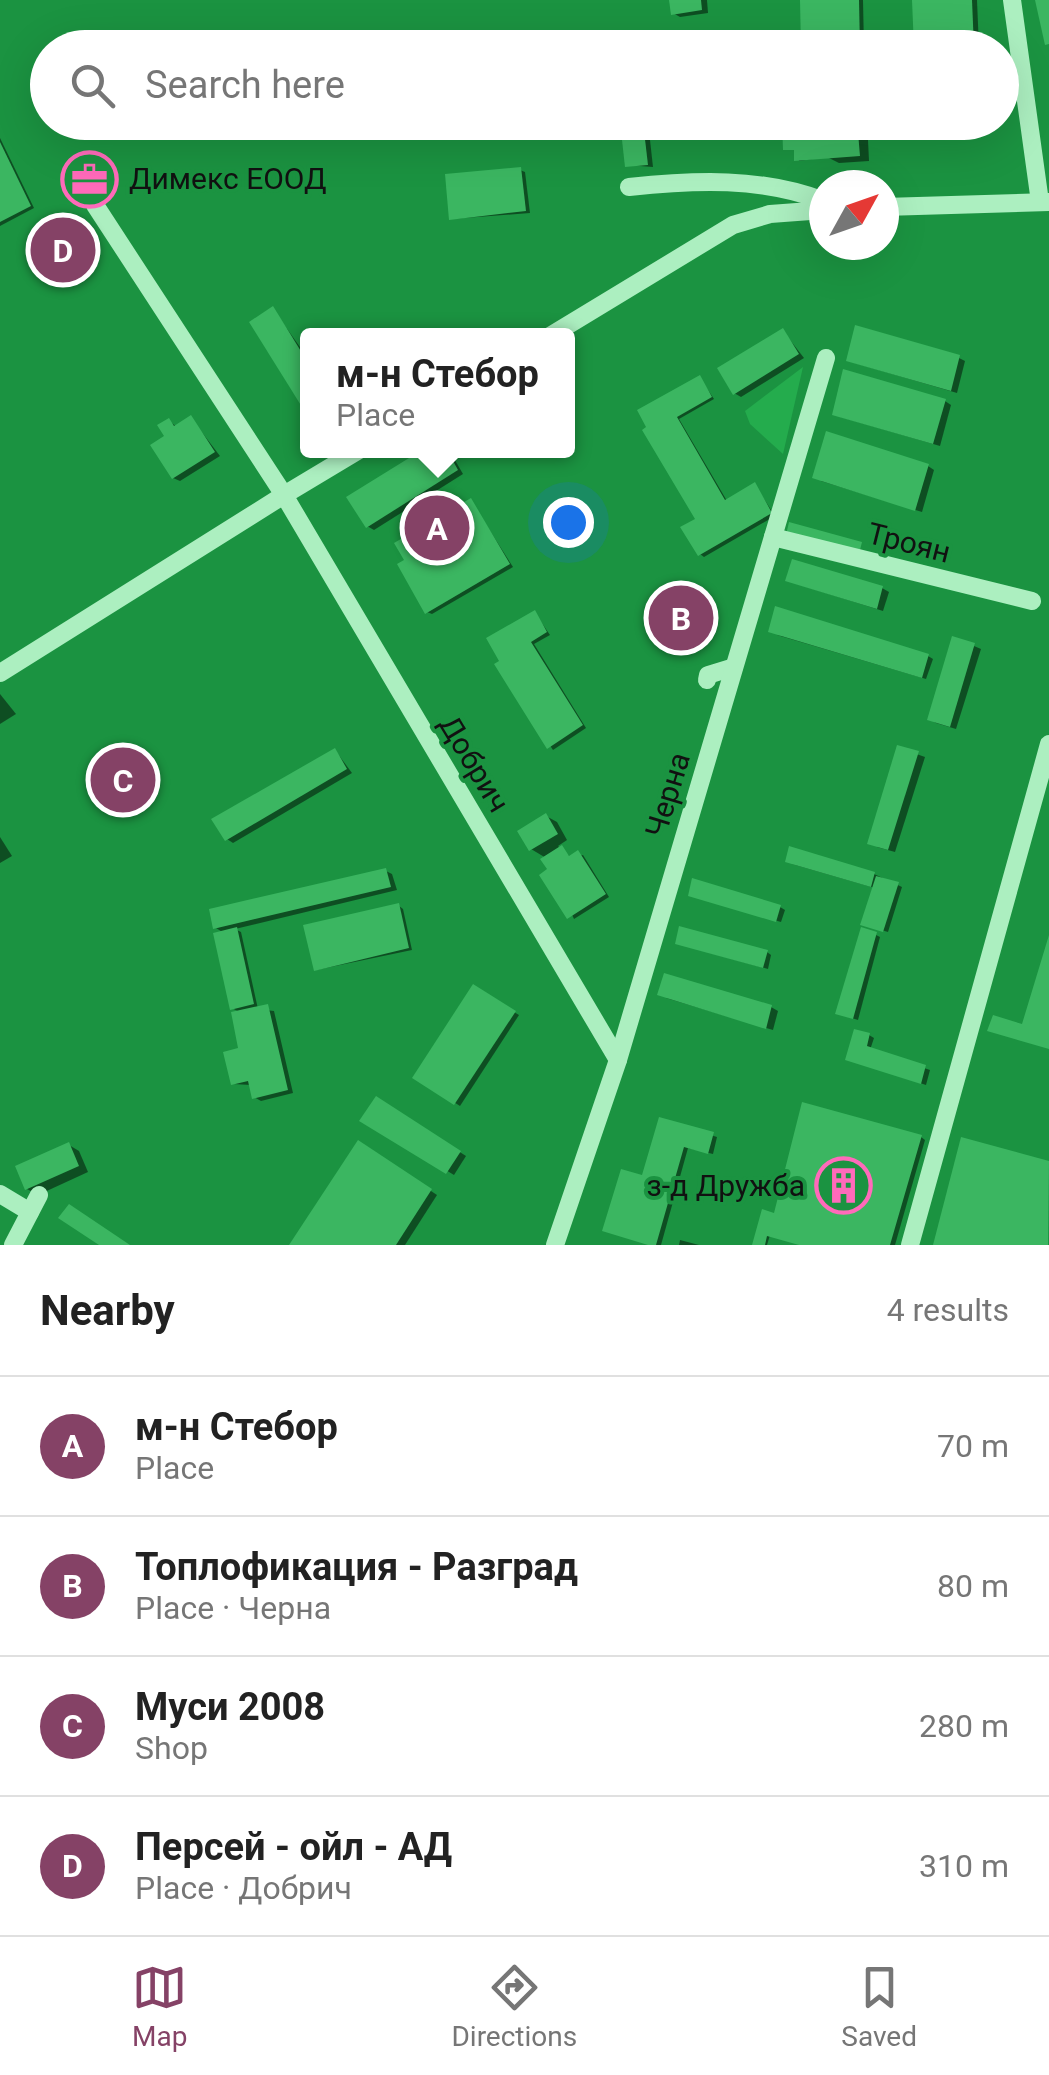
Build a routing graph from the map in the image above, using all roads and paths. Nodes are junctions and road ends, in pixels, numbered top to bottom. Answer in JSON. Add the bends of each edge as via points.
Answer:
{"nodes":[{"id":1,"x":1012,"y":0,"type":"edge"},
{"id":2,"x":1017,"y":30,"type":"edge"},
{"id":3,"x":1019,"y":43,"type":"edge"},
{"id":4,"x":629,"y":187,"type":"dead end"},
{"id":5,"x":809,"y":195,"type":"edge"},
{"id":6,"x":1045,"y":202,"type":"edge"},
{"id":7,"x":95,"y":205,"type":"dead end"},
{"id":8,"x":899,"y":207,"type":"edge"},
{"id":9,"x":809,"y":211,"type":"edge"},
{"id":10,"x":563,"y":328,"type":"edge"},
{"id":11,"x":826,"y":358,"type":"dead end"},
{"id":12,"x":346,"y":458,"type":"edge"},
{"id":13,"x":284,"y":496,"type":"junction"},
{"id":14,"x":772,"y":537,"type":"junction"},
{"id":15,"x":1032,"y":602,"type":"dead end"},
{"id":16,"x":734,"y":667,"type":"junction"},
{"id":17,"x":0,"y":673,"type":"edge"},
{"id":18,"x":706,"y":680,"type":"dead end"},
{"id":19,"x":1049,"y":744,"type":"edge"},
{"id":20,"x":618,"y":1060,"type":"junction"},
{"id":21,"x":0,"y":1194,"type":"edge"},
{"id":22,"x":40,"y":1195,"type":"dead end"},
{"id":23,"x":22,"y":1228,"type":"edge"},
{"id":24,"x":555,"y":1245,"type":"edge"},
{"id":25,"x":910,"y":1245,"type":"edge"}],
"edges":[{"from":1,"to":2,"type":"street"},
{"from":3,"to":6,"type":"street"},
{"from":4,"to":5,"type":"street","via":[[700,180]]},
{"from":6,"to":8,"type":"street"},
{"from":7,"to":13,"type":"street","name":"Добрич"},
{"from":9,"to":10,"type":"street","via":[[733,226]]},
{"from":11,"to":14,"type":"street","name":"Черна"},
{"from":12,"to":13,"type":"street"},
{"from":13,"to":17,"type":"street"},
{"from":13,"to":20,"type":"street","name":"Добрич"},
{"from":14,"to":15,"type":"street","name":"Троян"},
{"from":14,"to":16,"type":"street","name":"Черна"},
{"from":16,"to":18,"type":"street"},
{"from":16,"to":20,"type":"street","name":"Черна"},
{"from":19,"to":25,"type":"street"},
{"from":20,"to":24,"type":"street","name":"Черна"},
{"from":21,"to":23,"type":"street"},
{"from":22,"to":23,"type":"street"}]}
